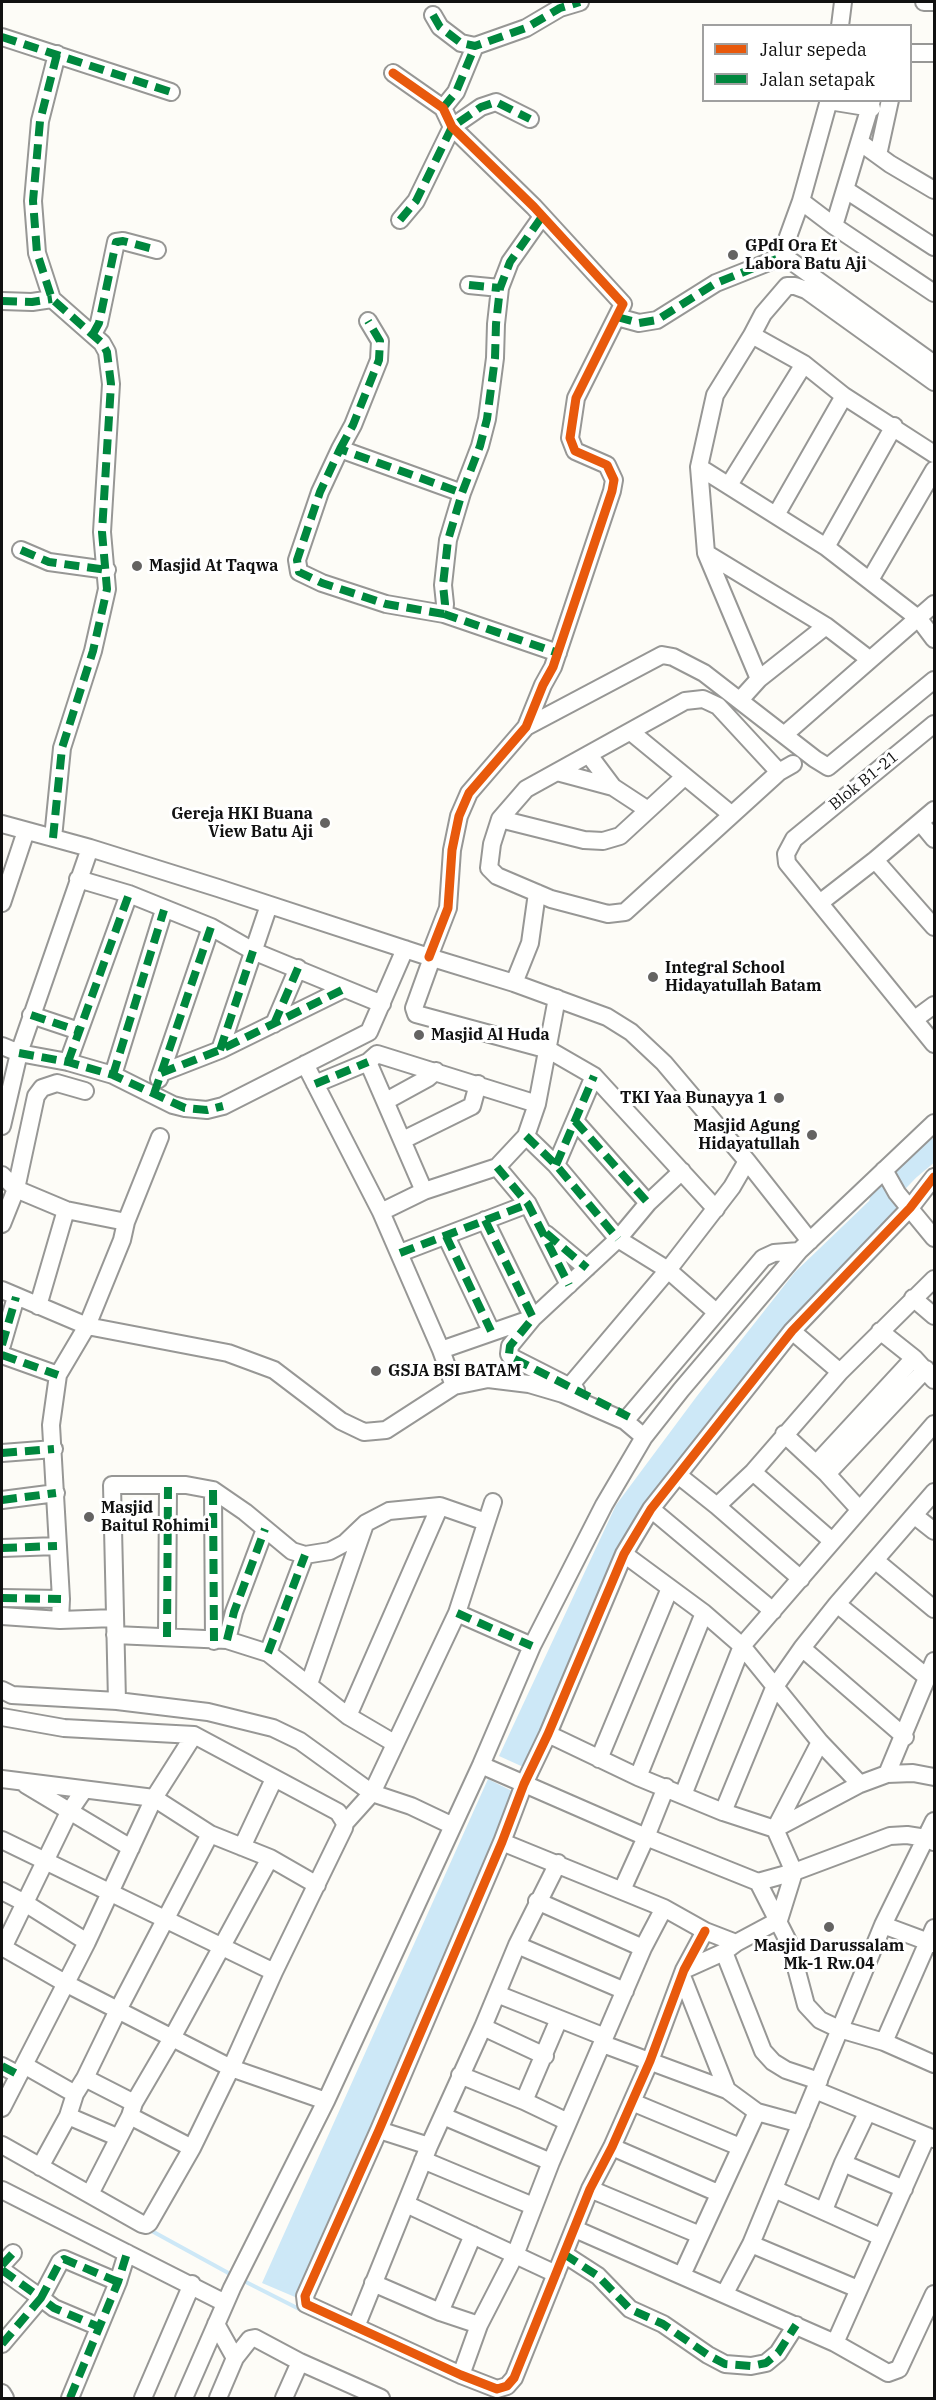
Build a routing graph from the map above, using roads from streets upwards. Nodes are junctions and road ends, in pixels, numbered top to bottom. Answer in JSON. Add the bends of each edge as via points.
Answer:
{"nodes":[{"id":1,"x":580,"y":2,"type":"edge"},
{"id":2,"x":843,"y":2,"type":"edge"},
{"id":3,"x":924,"y":2,"type":"edge"},
{"id":4,"x":934,"y":2,"type":"edge"},
{"id":5,"x":433,"y":15,"type":"dead end"},
{"id":6,"x":840,"y":24,"type":"edge"},
{"id":7,"x":2,"y":37,"type":"edge"},
{"id":8,"x":475,"y":46,"type":"junction"},
{"id":9,"x":912,"y":53,"type":"edge"},
{"id":10,"x":934,"y":53,"type":"edge"},
{"id":11,"x":57,"y":54,"type":"junction"},
{"id":12,"x":393,"y":73,"type":"dead end"},
{"id":13,"x":171,"y":92,"type":"dead end"},
{"id":14,"x":829,"y":102,"type":"edge"},
{"id":15,"x":843,"y":102,"type":"edge"},
{"id":16,"x":890,"y":102,"type":"edge"},
{"id":17,"x":872,"y":104,"type":"edge"},
{"id":18,"x":443,"y":108,"type":"junction"},
{"id":19,"x":530,"y":118,"type":"dead end"},
{"id":20,"x":452,"y":127,"type":"junction"},
{"id":21,"x":861,"y":143,"type":"junction"},
{"id":22,"x":878,"y":155,"type":"junction"},
{"id":23,"x":934,"y":188,"type":"edge"},
{"id":24,"x":846,"y":189,"type":"junction"},
{"id":25,"x":801,"y":201,"type":"junction"},
{"id":26,"x":541,"y":218,"type":"junction"},
{"id":27,"x":400,"y":220,"type":"dead end"},
{"id":28,"x":834,"y":226,"type":"junction"},
{"id":29,"x":934,"y":247,"type":"edge"},
{"id":30,"x":157,"y":250,"type":"dead end"},
{"id":31,"x":784,"y":256,"type":"junction"},
{"id":32,"x":469,"y":285,"type":"dead end"},
{"id":33,"x":500,"y":288,"type":"junction"},
{"id":34,"x":934,"y":292,"type":"edge"},
{"id":35,"x":52,"y":299,"type":"junction"},
{"id":36,"x":2,"y":301,"type":"edge"},
{"id":37,"x":617,"y":317,"type":"junction"},
{"id":38,"x":368,"y":321,"type":"dead end"},
{"id":39,"x":93,"y":334,"type":"junction"},
{"id":40,"x":752,"y":335,"type":"junction"},
{"id":41,"x":804,"y":364,"type":"junction"},
{"id":42,"x":934,"y":364,"type":"edge"},
{"id":43,"x":934,"y":382,"type":"edge"},
{"id":44,"x":844,"y":396,"type":"junction"},
{"id":45,"x":894,"y":426,"type":"junction"},
{"id":46,"x":340,"y":449,"type":"junction"},
{"id":47,"x":934,"y":453,"type":"edge"},
{"id":48,"x":699,"y":467,"type":"junction"},
{"id":49,"x":934,"y":470,"type":"edge"},
{"id":50,"x":729,"y":485,"type":"junction"},
{"id":51,"x":462,"y":493,"type":"junction"},
{"id":52,"x":776,"y":515,"type":"junction"},
{"id":53,"x":826,"y":547,"type":"junction"},
{"id":54,"x":21,"y":550,"type":"dead end"},
{"id":55,"x":706,"y":553,"type":"junction"},
{"id":56,"x":107,"y":570,"type":"junction"},
{"id":57,"x":870,"y":580,"type":"junction"},
{"id":58,"x":934,"y":595,"type":"edge"},
{"id":59,"x":926,"y":612,"type":"edge"},
{"id":60,"x":444,"y":614,"type":"junction"},
{"id":61,"x":826,"y":626,"type":"junction"},
{"id":62,"x":934,"y":639,"type":"edge"},
{"id":63,"x":558,"y":653,"type":"junction"},
{"id":64,"x":869,"y":659,"type":"junction"},
{"id":65,"x":759,"y":679,"type":"junction"},
{"id":66,"x":934,"y":680,"type":"edge"},
{"id":67,"x":740,"y":700,"type":"junction"},
{"id":68,"x":934,"y":724,"type":"edge"},
{"id":69,"x":526,"y":727,"type":"junction"},
{"id":70,"x":631,"y":732,"type":"junction"},
{"id":71,"x":784,"y":735,"type":"junction"},
{"id":72,"x":589,"y":755,"type":"junction"},
{"id":73,"x":557,"y":772,"type":"junction"},
{"id":74,"x":684,"y":777,"type":"junction"},
{"id":75,"x":613,"y":787,"type":"junction"},
{"id":76,"x":648,"y":810,"type":"junction"},
{"id":77,"x":934,"y":810,"type":"edge"},
{"id":78,"x":732,"y":815,"type":"junction"},
{"id":79,"x":500,"y":819,"type":"junction"},
{"id":80,"x":920,"y":822,"type":"junction"},
{"id":81,"x":2,"y":824,"type":"edge"},
{"id":82,"x":26,"y":831,"type":"junction"},
{"id":83,"x":53,"y":838,"type":"junction"},
{"id":84,"x":934,"y":839,"type":"edge"},
{"id":85,"x":90,"y":848,"type":"junction"},
{"id":86,"x":875,"y":860,"type":"junction"},
{"id":87,"x":78,"y":879,"type":"junction"},
{"id":88,"x":537,"y":893,"type":"junction"},
{"id":89,"x":129,"y":894,"type":"junction"},
{"id":90,"x":821,"y":902,"type":"junction"},
{"id":91,"x":2,"y":903,"type":"edge"},
{"id":92,"x":164,"y":910,"type":"junction"},
{"id":93,"x":267,"y":911,"type":"junction"},
{"id":94,"x":211,"y":927,"type":"junction"},
{"id":95,"x":934,"y":927,"type":"edge"},
{"id":96,"x":254,"y":948,"type":"junction"},
{"id":97,"x":405,"y":950,"type":"junction"},
{"id":98,"x":430,"y":958,"type":"junction"},
{"id":99,"x":297,"y":968,"type":"junction"},
{"id":100,"x":514,"y":983,"type":"junction"},
{"id":101,"x":344,"y":989,"type":"junction"},
{"id":102,"x":557,"y":998,"type":"junction"},
{"id":103,"x":382,"y":1004,"type":"junction"},
{"id":104,"x":934,"y":1005,"type":"edge"},
{"id":105,"x":31,"y":1015,"type":"junction"},
{"id":106,"x":915,"y":1019,"type":"junction"},
{"id":107,"x":274,"y":1024,"type":"junction"},
{"id":108,"x":79,"y":1031,"type":"junction"},
{"id":109,"x":934,"y":1044,"type":"edge"},
{"id":110,"x":2,"y":1046,"type":"edge"},
{"id":111,"x":220,"y":1050,"type":"junction"},
{"id":112,"x":549,"y":1050,"type":"junction"},
{"id":113,"x":19,"y":1053,"type":"junction"},
{"id":114,"x":68,"y":1062,"type":"junction"},
{"id":115,"x":368,"y":1062,"type":"junction"},
{"id":116,"x":305,"y":1064,"type":"junction"},
{"id":117,"x":436,"y":1071,"type":"junction"},
{"id":118,"x":160,"y":1074,"type":"junction"},
{"id":119,"x":113,"y":1075,"type":"junction"},
{"id":120,"x":594,"y":1076,"type":"junction"},
{"id":121,"x":315,"y":1084,"type":"junction"},
{"id":122,"x":478,"y":1084,"type":"junction"},
{"id":123,"x":85,"y":1091,"type":"dead end"},
{"id":124,"x":154,"y":1094,"type":"junction"},
{"id":125,"x":386,"y":1101,"type":"junction"},
{"id":126,"x":537,"y":1104,"type":"junction"},
{"id":127,"x":575,"y":1121,"type":"junction"},
{"id":128,"x":934,"y":1123,"type":"edge"},
{"id":129,"x":2,"y":1126,"type":"edge"},
{"id":130,"x":526,"y":1136,"type":"junction"},
{"id":131,"x":160,"y":1137,"type":"dead end"},
{"id":132,"x":403,"y":1140,"type":"junction"},
{"id":133,"x":747,"y":1161,"type":"junction"},
{"id":134,"x":556,"y":1165,"type":"junction"},
{"id":135,"x":497,"y":1167,"type":"junction"},
{"id":136,"x":682,"y":1171,"type":"junction"},
{"id":137,"x":886,"y":1173,"type":"junction"},
{"id":138,"x":2,"y":1176,"type":"edge"},
{"id":139,"x":934,"y":1177,"type":"edge"},
{"id":140,"x":16,"y":1189,"type":"junction"},
{"id":141,"x":424,"y":1191,"type":"junction"},
{"id":142,"x":648,"y":1203,"type":"junction"},
{"id":143,"x":528,"y":1204,"type":"junction"},
{"id":144,"x":910,"y":1208,"type":"junction"},
{"id":145,"x":716,"y":1209,"type":"junction"},
{"id":146,"x":66,"y":1210,"type":"junction"},
{"id":147,"x":381,"y":1212,"type":"junction"},
{"id":148,"x":485,"y":1220,"type":"junction"},
{"id":149,"x":126,"y":1222,"type":"junction"},
{"id":150,"x":2,"y":1224,"type":"edge"},
{"id":151,"x":541,"y":1229,"type":"junction"},
{"id":152,"x":446,"y":1236,"type":"junction"},
{"id":153,"x":934,"y":1238,"type":"edge"},
{"id":154,"x":618,"y":1239,"type":"junction"},
{"id":155,"x":805,"y":1246,"type":"junction"},
{"id":156,"x":400,"y":1253,"type":"junction"},
{"id":157,"x":587,"y":1268,"type":"junction"},
{"id":158,"x":668,"y":1270,"type":"junction"},
{"id":159,"x":934,"y":1279,"type":"edge"},
{"id":160,"x":569,"y":1285,"type":"junction"},
{"id":161,"x":9,"y":1294,"type":"edge"},
{"id":162,"x":913,"y":1298,"type":"junction"},
{"id":163,"x":38,"y":1306,"type":"junction"},
{"id":164,"x":716,"y":1312,"type":"junction"},
{"id":165,"x":934,"y":1316,"type":"edge"},
{"id":166,"x":533,"y":1317,"type":"junction"},
{"id":167,"x":87,"y":1326,"type":"junction"},
{"id":168,"x":491,"y":1331,"type":"junction"},
{"id":169,"x":792,"y":1331,"type":"junction"},
{"id":170,"x":880,"y":1331,"type":"junction"},
{"id":171,"x":2,"y":1345,"type":"edge"},
{"id":172,"x":441,"y":1350,"type":"junction"},
{"id":173,"x":2,"y":1355,"type":"edge"},
{"id":174,"x":925,"y":1369,"type":"edge"},
{"id":175,"x":840,"y":1372,"type":"junction"},
{"id":176,"x":58,"y":1375,"type":"junction"},
{"id":177,"x":454,"y":1386,"type":"junction"},
{"id":178,"x":569,"y":1387,"type":"junction"},
{"id":179,"x":627,"y":1419,"type":"junction"},
{"id":180,"x":934,"y":1424,"type":"edge"},
{"id":181,"x":784,"y":1434,"type":"junction"},
{"id":182,"x":644,"y":1437,"type":"junction"},
{"id":183,"x":54,"y":1449,"type":"junction"},
{"id":184,"x":2,"y":1453,"type":"edge"},
{"id":185,"x":821,"y":1469,"type":"junction"},
{"id":186,"x":753,"y":1472,"type":"junction"},
{"id":187,"x":678,"y":1475,"type":"junction"},
{"id":188,"x":168,"y":1487,"type":"junction"},
{"id":189,"x":213,"y":1490,"type":"junction"},
{"id":190,"x":934,"y":1492,"type":"edge"},
{"id":191,"x":56,"y":1493,"type":"junction"},
{"id":192,"x":2,"y":1500,"type":"edge"},
{"id":193,"x":493,"y":1502,"type":"dead end"},
{"id":194,"x":440,"y":1506,"type":"junction"},
{"id":195,"x":717,"y":1506,"type":"junction"},
{"id":196,"x":651,"y":1509,"type":"junction"},
{"id":197,"x":859,"y":1509,"type":"junction"},
{"id":198,"x":915,"y":1516,"type":"junction"},
{"id":199,"x":486,"y":1522,"type":"junction"},
{"id":200,"x":366,"y":1523,"type":"junction"},
{"id":201,"x":265,"y":1529,"type":"junction"},
{"id":202,"x":934,"y":1531,"type":"edge"},
{"id":203,"x":832,"y":1541,"type":"junction"},
{"id":204,"x":57,"y":1546,"type":"junction"},
{"id":205,"x":2,"y":1548,"type":"edge"},
{"id":206,"x":624,"y":1554,"type":"junction"},
{"id":207,"x":305,"y":1555,"type":"junction"},
{"id":208,"x":876,"y":1562,"type":"junction"},
{"id":209,"x":801,"y":1579,"type":"junction"},
{"id":210,"x":670,"y":1588,"type":"junction"},
{"id":211,"x":2,"y":1598,"type":"edge"},
{"id":212,"x":61,"y":1599,"type":"junction"},
{"id":213,"x":837,"y":1604,"type":"junction"},
{"id":214,"x":934,"y":1610,"type":"edge"},
{"id":215,"x":773,"y":1611,"type":"junction"},
{"id":216,"x":457,"y":1613,"type":"junction"},
{"id":217,"x":704,"y":1613,"type":"junction"},
{"id":218,"x":2,"y":1616,"type":"edge"},
{"id":219,"x":115,"y":1618,"type":"junction"},
{"id":220,"x":60,"y":1620,"type":"junction"},
{"id":221,"x":115,"y":1635,"type":"junction"},
{"id":222,"x":166,"y":1637,"type":"junction"},
{"id":223,"x":220,"y":1641,"type":"junction"},
{"id":224,"x":532,"y":1646,"type":"junction"},
{"id":225,"x":742,"y":1647,"type":"junction"},
{"id":226,"x":802,"y":1648,"type":"junction"},
{"id":227,"x":268,"y":1653,"type":"junction"},
{"id":228,"x":934,"y":1661,"type":"edge"},
{"id":229,"x":928,"y":1678,"type":"junction"},
{"id":230,"x":309,"y":1684,"type":"junction"},
{"id":231,"x":774,"y":1688,"type":"junction"},
{"id":232,"x":7,"y":1692,"type":"edge"},
{"id":233,"x":117,"y":1701,"type":"junction"},
{"id":234,"x":348,"y":1716,"type":"junction"},
{"id":235,"x":2,"y":1719,"type":"edge"},
{"id":236,"x":548,"y":1734,"type":"junction"},
{"id":237,"x":194,"y":1736,"type":"junction"},
{"id":238,"x":905,"y":1737,"type":"junction"},
{"id":239,"x":820,"y":1742,"type":"junction"},
{"id":240,"x":394,"y":1743,"type":"junction"},
{"id":241,"x":599,"y":1760,"type":"junction"},
{"id":242,"x":481,"y":1765,"type":"junction"},
{"id":243,"x":888,"y":1774,"type":"junction"},
{"id":244,"x":638,"y":1777,"type":"junction"},
{"id":245,"x":934,"y":1777,"type":"edge"},
{"id":246,"x":2,"y":1779,"type":"edge"},
{"id":247,"x":274,"y":1779,"type":"junction"},
{"id":248,"x":20,"y":1782,"type":"junction"},
{"id":249,"x":524,"y":1784,"type":"junction"},
{"id":250,"x":860,"y":1784,"type":"junction"},
{"id":251,"x":666,"y":1787,"type":"junction"},
{"id":252,"x":84,"y":1791,"type":"junction"},
{"id":253,"x":372,"y":1793,"type":"junction"},
{"id":254,"x":683,"y":1796,"type":"junction"},
{"id":255,"x":154,"y":1797,"type":"junction"},
{"id":256,"x":69,"y":1812,"type":"junction"},
{"id":257,"x":723,"y":1812,"type":"junction"},
{"id":258,"x":934,"y":1821,"type":"edge"},
{"id":259,"x":345,"y":1823,"type":"junction"},
{"id":260,"x":451,"y":1825,"type":"junction"},
{"id":261,"x":775,"y":1829,"type":"junction"},
{"id":262,"x":210,"y":1834,"type":"junction"},
{"id":263,"x":646,"y":1837,"type":"junction"},
{"id":264,"x":2,"y":1840,"type":"edge"},
{"id":265,"x":930,"y":1840,"type":"edge"},
{"id":266,"x":502,"y":1842,"type":"junction"},
{"id":267,"x":242,"y":1847,"type":"junction"},
{"id":268,"x":131,"y":1848,"type":"junction"},
{"id":269,"x":270,"y":1858,"type":"junction"},
{"id":270,"x":45,"y":1863,"type":"junction"},
{"id":271,"x":558,"y":1863,"type":"junction"},
{"id":272,"x":794,"y":1872,"type":"junction"},
{"id":273,"x":758,"y":1882,"type":"junction"},
{"id":274,"x":317,"y":1885,"type":"junction"},
{"id":275,"x":621,"y":1890,"type":"junction"},
{"id":276,"x":2,"y":1891,"type":"edge"},
{"id":277,"x":109,"y":1892,"type":"junction"},
{"id":278,"x":537,"y":1901,"type":"junction"},
{"id":279,"x":25,"y":1903,"type":"junction"},
{"id":280,"x":664,"y":1908,"type":"junction"},
{"id":281,"x":166,"y":1918,"type":"junction"},
{"id":282,"x":779,"y":1920,"type":"junction"},
{"id":283,"x":884,"y":1925,"type":"junction"},
{"id":284,"x":705,"y":1931,"type":"junction"},
{"id":285,"x":933,"y":1938,"type":"edge"},
{"id":286,"x":87,"y":1942,"type":"junction"},
{"id":287,"x":517,"y":1945,"type":"junction"},
{"id":288,"x":220,"y":1947,"type":"junction"},
{"id":289,"x":730,"y":1947,"type":"junction"},
{"id":290,"x":2,"y":1948,"type":"edge"},
{"id":291,"x":643,"y":1948,"type":"junction"},
{"id":292,"x":274,"y":1972,"type":"junction"},
{"id":293,"x":683,"y":1973,"type":"junction"},
{"id":294,"x":65,"y":1983,"type":"junction"},
{"id":295,"x":625,"y":1991,"type":"junction"},
{"id":296,"x":497,"y":1994,"type":"junction"},
{"id":297,"x":118,"y":2010,"type":"junction"},
{"id":298,"x":559,"y":2019,"type":"junction"},
{"id":299,"x":483,"y":2027,"type":"junction"},
{"id":300,"x":839,"y":2029,"type":"junction"},
{"id":301,"x":172,"y":2038,"type":"junction"},
{"id":302,"x":604,"y":2041,"type":"junction"},
{"id":303,"x":884,"y":2042,"type":"junction"},
{"id":304,"x":544,"y":2056,"type":"junction"},
{"id":305,"x":650,"y":2061,"type":"junction"},
{"id":306,"x":934,"y":2064,"type":"edge"},
{"id":307,"x":2,"y":2066,"type":"edge"},
{"id":308,"x":231,"y":2068,"type":"junction"},
{"id":309,"x":21,"y":2070,"type":"junction"},
{"id":310,"x":460,"y":2075,"type":"junction"},
{"id":311,"x":85,"y":2078,"type":"junction"},
{"id":312,"x":817,"y":2086,"type":"junction"},
{"id":313,"x":727,"y":2090,"type":"junction"},
{"id":314,"x":75,"y":2094,"type":"junction"},
{"id":315,"x":326,"y":2101,"type":"junction"},
{"id":316,"x":524,"y":2101,"type":"junction"},
{"id":317,"x":632,"y":2102,"type":"junction"},
{"id":318,"x":2,"y":2108,"type":"edge"},
{"id":319,"x":132,"y":2110,"type":"junction"},
{"id":320,"x":757,"y":2112,"type":"junction"},
{"id":321,"x":867,"y":2113,"type":"junction"},
{"id":322,"x":68,"y":2115,"type":"junction"},
{"id":323,"x":443,"y":2116,"type":"junction"},
{"id":324,"x":568,"y":2122,"type":"junction"},
{"id":325,"x":801,"y":2124,"type":"junction"},
{"id":326,"x":379,"y":2130,"type":"junction"},
{"id":327,"x":117,"y":2137,"type":"junction"},
{"id":328,"x":931,"y":2138,"type":"edge"},
{"id":329,"x":2,"y":2145,"type":"edge"},
{"id":330,"x":612,"y":2147,"type":"junction"},
{"id":331,"x":740,"y":2147,"type":"junction"},
{"id":332,"x":192,"y":2148,"type":"junction"},
{"id":333,"x":426,"y":2153,"type":"junction"},
{"id":334,"x":551,"y":2162,"type":"junction"},
{"id":335,"x":843,"y":2163,"type":"junction"},
{"id":336,"x":40,"y":2167,"type":"junction"},
{"id":337,"x":590,"y":2189,"type":"junction"},
{"id":338,"x":774,"y":2189,"type":"junction"},
{"id":339,"x":904,"y":2189,"type":"junction"},
{"id":340,"x":2,"y":2190,"type":"edge"},
{"id":341,"x":718,"y":2193,"type":"junction"},
{"id":342,"x":90,"y":2194,"type":"junction"},
{"id":343,"x":406,"y":2204,"type":"junction"},
{"id":344,"x":533,"y":2206,"type":"junction"},
{"id":345,"x":824,"y":2210,"type":"junction"},
{"id":346,"x":575,"y":2229,"type":"junction"},
{"id":347,"x":473,"y":2235,"type":"junction"},
{"id":348,"x":699,"y":2235,"type":"junction"},
{"id":349,"x":881,"y":2237,"type":"junction"},
{"id":350,"x":751,"y":2244,"type":"junction"},
{"id":351,"x":126,"y":2253,"type":"junction"},
{"id":352,"x":564,"y":2254,"type":"junction"},
{"id":353,"x":515,"y":2255,"type":"junction"},
{"id":354,"x":2,"y":2270,"type":"edge"},
{"id":355,"x":556,"y":2274,"type":"junction"},
{"id":356,"x":682,"y":2275,"type":"junction"},
{"id":357,"x":118,"y":2282,"type":"junction"},
{"id":358,"x":373,"y":2283,"type":"junction"},
{"id":359,"x":192,"y":2284,"type":"junction"},
{"id":360,"x":858,"y":2289,"type":"junction"},
{"id":361,"x":725,"y":2293,"type":"junction"},
{"id":362,"x":934,"y":2294,"type":"edge"},
{"id":363,"x":229,"y":2296,"type":"junction"},
{"id":364,"x":41,"y":2298,"type":"junction"},
{"id":365,"x":440,"y":2312,"type":"junction"},
{"id":366,"x":216,"y":2324,"type":"junction"},
{"id":367,"x":478,"y":2325,"type":"junction"},
{"id":368,"x":796,"y":2325,"type":"junction"},
{"id":369,"x":99,"y":2327,"type":"junction"},
{"id":370,"x":356,"y":2327,"type":"junction"},
{"id":371,"x":835,"y":2343,"type":"junction"},
{"id":372,"x":2,"y":2344,"type":"edge"},
{"id":373,"x":235,"y":2358,"type":"junction"},
{"id":374,"x":300,"y":2362,"type":"junction"},
{"id":375,"x":461,"y":2375,"type":"junction"},
{"id":376,"x":2,"y":2393,"type":"edge"},
{"id":377,"x":353,"y":2393,"type":"edge"},
{"id":378,"x":5,"y":2398,"type":"edge"},
{"id":379,"x":70,"y":2398,"type":"edge"},
{"id":380,"x":142,"y":2398,"type":"edge"},
{"id":381,"x":184,"y":2398,"type":"edge"},
{"id":382,"x":218,"y":2398,"type":"edge"},
{"id":383,"x":284,"y":2398,"type":"edge"},
{"id":384,"x":381,"y":2398,"type":"edge"}],
"edges":[{"from":1,"to":8,"type":"street","via":[[560,8],[526,28]]},
{"from":2,"to":6,"type":"street"},
{"from":3,"to":4,"type":"street"},
{"from":5,"to":8,"type":"street","via":[[461,43]]},
{"from":7,"to":11,"type":"street"},
{"from":8,"to":18,"type":"street","via":[[456,92]]},
{"from":9,"to":10,"type":"street"},
{"from":11,"to":13,"type":"street"},
{"from":11,"to":35,"type":"street","via":[[40,121],[33,201],[38,253]]},
{"from":12,"to":18,"type":"street"},
{"from":14,"to":25,"type":"street"},
{"from":15,"to":17,"type":"street"},
{"from":16,"to":22,"type":"street"},
{"from":17,"to":21,"type":"street"},
{"from":18,"to":20,"type":"street"},
{"from":19,"to":20,"type":"street","via":[[496,102],[481,107]]},
{"from":20,"to":26,"type":"street"},
{"from":20,"to":27,"type":"street","via":[[416,201]]},
{"from":21,"to":22,"type":"street"},
{"from":21,"to":24,"type":"street"},
{"from":22,"to":23,"type":"street"},
{"from":24,"to":28,"type":"street"},
{"from":24,"to":29,"type":"street"},
{"from":25,"to":28,"type":"street"},
{"from":25,"to":31,"type":"street"},
{"from":26,"to":33,"type":"street","via":[[510,262]]},
{"from":26,"to":37,"type":"street","via":[[623,304]]},
{"from":28,"to":34,"type":"street"},
{"from":30,"to":39,"type":"street","via":[[116,242],[99,323]]},
{"from":31,"to":37,"type":"street","via":[[716,283],[657,320],[639,323]]},
{"from":31,"to":42,"type":"street"},
{"from":32,"to":33,"type":"street"},
{"from":33,"to":51,"type":"street","via":[[487,419]]},
{"from":35,"to":36,"type":"street"},
{"from":35,"to":39,"type":"street"},
{"from":37,"to":63,"type":"street","via":[[576,398],[571,445],[607,465],[614,480]]},
{"from":38,"to":46,"type":"street","via":[[380,341],[379,360]]},
{"from":39,"to":56,"type":"street","via":[[102,343],[110,363],[102,532]]},
{"from":40,"to":41,"type":"street"},
{"from":40,"to":43,"type":"street","via":[[763,314],[787,286],[795,286]]},
{"from":40,"to":48,"type":"street","via":[[715,394]]},
{"from":41,"to":44,"type":"street"},
{"from":41,"to":50,"type":"street"},
{"from":44,"to":45,"type":"street"},
{"from":44,"to":52,"type":"street"},
{"from":45,"to":47,"type":"street"},
{"from":45,"to":53,"type":"street"},
{"from":46,"to":51,"type":"street"},
{"from":46,"to":60,"type":"street","via":[[297,560],[299,572],[386,604]]},
{"from":48,"to":50,"type":"street"},
{"from":48,"to":55,"type":"street"},
{"from":49,"to":57,"type":"street"},
{"from":50,"to":52,"type":"street"},
{"from":51,"to":60,"type":"street","via":[[448,540]]},
{"from":52,"to":53,"type":"street"},
{"from":53,"to":57,"type":"street"},
{"from":54,"to":56,"type":"street","via":[[50,562]]},
{"from":55,"to":61,"type":"street"},
{"from":55,"to":65,"type":"street"},
{"from":56,"to":83,"type":"street","via":[[107,589],[93,651],[62,748]]},
{"from":57,"to":59,"type":"street"},
{"from":58,"to":59,"type":"street"},
{"from":59,"to":62,"type":"street"},
{"from":59,"to":64,"type":"street"},
{"from":60,"to":63,"type":"street"},
{"from":61,"to":64,"type":"street"},
{"from":61,"to":65,"type":"street"},
{"from":63,"to":69,"type":"street"},
{"from":64,"to":71,"type":"street"},
{"from":65,"to":67,"type":"street"},
{"from":66,"to":71,"type":"street","via":[[828,767]]},
{"from":67,"to":69,"type":"street","via":[[691,665],[663,655]]},
{"from":67,"to":71,"type":"street"},
{"from":68,"to":90,"type":"street","name":"Blok B1-21","via":[[788,846],[787,863]]},
{"from":69,"to":98,"type":"street","via":[[469,793],[459,816],[448,908]]},
{"from":70,"to":72,"type":"street"},
{"from":70,"to":74,"type":"street"},
{"from":70,"to":78,"type":"street","via":[[685,701],[703,699],[718,706],[786,768]]},
{"from":72,"to":73,"type":"street"},
{"from":72,"to":75,"type":"street"},
{"from":73,"to":75,"type":"street"},
{"from":73,"to":79,"type":"street","via":[[526,789]]},
{"from":74,"to":76,"type":"street"},
{"from":74,"to":78,"type":"street"},
{"from":75,"to":76,"type":"street"},
{"from":76,"to":79,"type":"street","via":[[620,836],[603,841]]},
{"from":77,"to":80,"type":"street"},
{"from":78,"to":88,"type":"street","via":[[625,912],[608,914]]},
{"from":79,"to":88,"type":"street","via":[[489,868],[497,876]]},
{"from":80,"to":84,"type":"street"},
{"from":80,"to":86,"type":"street"},
{"from":81,"to":82,"type":"street"},
{"from":82,"to":83,"type":"street"},
{"from":82,"to":91,"type":"street"},
{"from":83,"to":85,"type":"street"},
{"from":85,"to":87,"type":"street"},
{"from":85,"to":93,"type":"street"},
{"from":86,"to":90,"type":"street"},
{"from":86,"to":95,"type":"street"},
{"from":87,"to":89,"type":"street"},
{"from":87,"to":105,"type":"street"},
{"from":88,"to":100,"type":"street","via":[[529,949]]},
{"from":89,"to":92,"type":"street"},
{"from":89,"to":108,"type":"street"},
{"from":90,"to":106,"type":"street"},
{"from":92,"to":94,"type":"street"},
{"from":92,"to":119,"type":"street"},
{"from":93,"to":96,"type":"street"},
{"from":93,"to":97,"type":"street"},
{"from":94,"to":96,"type":"street"},
{"from":94,"to":118,"type":"street"},
{"from":96,"to":99,"type":"street"},
{"from":96,"to":111,"type":"street"},
{"from":97,"to":98,"type":"street"},
{"from":97,"to":103,"type":"street"},
{"from":98,"to":100,"type":"street"},
{"from":98,"to":112,"type":"street","via":[[414,1008],[416,1014]]},
{"from":99,"to":101,"type":"street"},
{"from":99,"to":107,"type":"street"},
{"from":100,"to":102,"type":"street"},
{"from":101,"to":103,"type":"street"},
{"from":101,"to":107,"type":"street"},
{"from":102,"to":112,"type":"street"},
{"from":102,"to":133,"type":"street","via":[[607,1017],[632,1032],[664,1063]]},
{"from":103,"to":116,"type":"street","via":[[369,1032]]},
{"from":104,"to":106,"type":"street"},
{"from":105,"to":108,"type":"street"},
{"from":105,"to":113,"type":"street"},
{"from":106,"to":109,"type":"street"},
{"from":107,"to":111,"type":"street"},
{"from":108,"to":114,"type":"street"},
{"from":110,"to":113,"type":"street"},
{"from":111,"to":118,"type":"street"},
{"from":112,"to":120,"type":"street"},
{"from":112,"to":126,"type":"street"},
{"from":113,"to":114,"type":"street"},
{"from":113,"to":129,"type":"street"},
{"from":114,"to":119,"type":"street"},
{"from":115,"to":117,"type":"street","via":[[377,1054]]},
{"from":115,"to":121,"type":"street"},
{"from":115,"to":125,"type":"street"},
{"from":116,"to":121,"type":"street"},
{"from":116,"to":124,"type":"street","via":[[223,1106],[207,1110],[179,1107]]},
{"from":117,"to":122,"type":"street"},
{"from":117,"to":125,"type":"street"},
{"from":118,"to":124,"type":"street"},
{"from":119,"to":124,"type":"street"},
{"from":120,"to":127,"type":"street"},
{"from":120,"to":136,"type":"street"},
{"from":121,"to":147,"type":"street"},
{"from":122,"to":126,"type":"street"},
{"from":122,"to":132,"type":"street","via":[[472,1106]]},
{"from":123,"to":140,"type":"street","via":[[57,1083],[42,1088],[36,1096]]},
{"from":125,"to":132,"type":"street"},
{"from":126,"to":130,"type":"street"},
{"from":127,"to":134,"type":"street"},
{"from":127,"to":142,"type":"street"},
{"from":128,"to":137,"type":"street"},
{"from":130,"to":134,"type":"street"},
{"from":130,"to":135,"type":"street"},
{"from":131,"to":149,"type":"street"},
{"from":132,"to":141,"type":"street"},
{"from":133,"to":145,"type":"street"},
{"from":133,"to":155,"type":"street"},
{"from":134,"to":154,"type":"street"},
{"from":135,"to":141,"type":"street"},
{"from":135,"to":143,"type":"street"},
{"from":136,"to":142,"type":"street"},
{"from":136,"to":145,"type":"street"},
{"from":137,"to":144,"type":"street"},
{"from":137,"to":155,"type":"street"},
{"from":138,"to":140,"type":"street"},
{"from":139,"to":144,"type":"street"},
{"from":140,"to":146,"type":"street"},
{"from":140,"to":150,"type":"street"},
{"from":141,"to":147,"type":"street"},
{"from":142,"to":154,"type":"street"},
{"from":143,"to":148,"type":"street"},
{"from":143,"to":151,"type":"street"},
{"from":144,"to":153,"type":"street"},
{"from":144,"to":169,"type":"street"},
{"from":145,"to":158,"type":"street"},
{"from":146,"to":149,"type":"street"},
{"from":146,"to":163,"type":"street"},
{"from":147,"to":156,"type":"street"},
{"from":148,"to":152,"type":"street"},
{"from":148,"to":166,"type":"street"},
{"from":149,"to":167,"type":"street"},
{"from":151,"to":157,"type":"street"},
{"from":151,"to":160,"type":"street"},
{"from":152,"to":156,"type":"street"},
{"from":152,"to":168,"type":"street"},
{"from":154,"to":157,"type":"street"},
{"from":154,"to":158,"type":"street"},
{"from":155,"to":164,"type":"street","via":[[763,1258]]},
{"from":155,"to":182,"type":"street"},
{"from":156,"to":172,"type":"street"},
{"from":157,"to":160,"type":"street"},
{"from":158,"to":164,"type":"street"},
{"from":158,"to":178,"type":"street"},
{"from":159,"to":162,"type":"street"},
{"from":160,"to":166,"type":"street"},
{"from":161,"to":163,"type":"street"},
{"from":161,"to":171,"type":"street"},
{"from":162,"to":165,"type":"street"},
{"from":162,"to":170,"type":"street"},
{"from":163,"to":167,"type":"street"},
{"from":164,"to":179,"type":"street"},
{"from":166,"to":168,"type":"street"},
{"from":166,"to":178,"type":"street","via":[[510,1346],[511,1358]]},
{"from":167,"to":176,"type":"street"},
{"from":167,"to":177,"type":"street","via":[[228,1353],[274,1370],[341,1421],[364,1432],[386,1430]]},
{"from":168,"to":172,"type":"street"},
{"from":169,"to":175,"type":"street"},
{"from":169,"to":187,"type":"street"},
{"from":170,"to":174,"type":"street"},
{"from":170,"to":175,"type":"street"},
{"from":172,"to":177,"type":"street"},
{"from":173,"to":176,"type":"street"},
{"from":174,"to":185,"type":"street"},
{"from":175,"to":181,"type":"street"},
{"from":176,"to":183,"type":"street","via":[[51,1425]]},
{"from":177,"to":179,"type":"street","via":[[488,1379],[529,1384]]},
{"from":178,"to":179,"type":"street"},
{"from":179,"to":182,"type":"street"},
{"from":180,"to":197,"type":"street"},
{"from":181,"to":185,"type":"street"},
{"from":181,"to":186,"type":"street"},
{"from":182,"to":224,"type":"street","via":[[604,1505]]},
{"from":183,"to":184,"type":"street"},
{"from":183,"to":191,"type":"street"},
{"from":185,"to":197,"type":"street"},
{"from":186,"to":195,"type":"street"},
{"from":186,"to":203,"type":"street"},
{"from":187,"to":195,"type":"street"},
{"from":187,"to":196,"type":"street"},
{"from":188,"to":189,"type":"street","via":[[186,1485]]},
{"from":188,"to":219,"type":"street","via":[[112,1485]]},
{"from":188,"to":222,"type":"street"},
{"from":189,"to":201,"type":"street"},
{"from":189,"to":223,"type":"street"},
{"from":190,"to":198,"type":"street"},
{"from":191,"to":192,"type":"street"},
{"from":191,"to":204,"type":"street"},
{"from":193,"to":199,"type":"street"},
{"from":194,"to":199,"type":"street"},
{"from":194,"to":200,"type":"street","via":[[389,1511]]},
{"from":194,"to":234,"type":"street"},
{"from":195,"to":209,"type":"street"},
{"from":196,"to":206,"type":"street"},
{"from":196,"to":215,"type":"street"},
{"from":197,"to":203,"type":"street"},
{"from":198,"to":202,"type":"street"},
{"from":198,"to":208,"type":"street"},
{"from":199,"to":216,"type":"street"},
{"from":200,"to":207,"type":"street","via":[[330,1551]]},
{"from":200,"to":230,"type":"street"},
{"from":201,"to":207,"type":"street","via":[[292,1551]]},
{"from":201,"to":223,"type":"street"},
{"from":203,"to":209,"type":"street"},
{"from":204,"to":205,"type":"street"},
{"from":204,"to":212,"type":"street"},
{"from":206,"to":210,"type":"street"},
{"from":206,"to":236,"type":"street"},
{"from":207,"to":227,"type":"street"},
{"from":208,"to":213,"type":"street"},
{"from":208,"to":214,"type":"street"},
{"from":209,"to":215,"type":"street"},
{"from":210,"to":217,"type":"street"},
{"from":210,"to":241,"type":"street"},
{"from":211,"to":212,"type":"street"},
{"from":212,"to":220,"type":"street"},
{"from":213,"to":226,"type":"street"},
{"from":213,"to":229,"type":"street"},
{"from":215,"to":225,"type":"street"},
{"from":216,"to":224,"type":"street"},
{"from":216,"to":240,"type":"street"},
{"from":217,"to":225,"type":"street"},
{"from":217,"to":244,"type":"street"},
{"from":218,"to":220,"type":"street"},
{"from":219,"to":220,"type":"street"},
{"from":219,"to":221,"type":"street"},
{"from":221,"to":222,"type":"street"},
{"from":221,"to":233,"type":"street"},
{"from":222,"to":223,"type":"street"},
{"from":223,"to":227,"type":"street"},
{"from":224,"to":242,"type":"street"},
{"from":225,"to":231,"type":"street"},
{"from":225,"to":254,"type":"street"},
{"from":226,"to":231,"type":"street"},
{"from":226,"to":238,"type":"street"},
{"from":227,"to":230,"type":"street"},
{"from":228,"to":229,"type":"street"},
{"from":229,"to":238,"type":"street"},
{"from":230,"to":234,"type":"street"},
{"from":231,"to":239,"type":"street"},
{"from":231,"to":257,"type":"street"},
{"from":232,"to":233,"type":"street"},
{"from":232,"to":235,"type":"street"},
{"from":233,"to":253,"type":"street","via":[[208,1712],[273,1728],[300,1741]]},
{"from":234,"to":240,"type":"street"},
{"from":235,"to":237,"type":"street","via":[[64,1728]]},
{"from":236,"to":241,"type":"street"},
{"from":236,"to":249,"type":"street"},
{"from":237,"to":247,"type":"street"},
{"from":237,"to":255,"type":"street"},
{"from":238,"to":243,"type":"street"},
{"from":239,"to":250,"type":"street"},
{"from":239,"to":261,"type":"street"},
{"from":240,"to":253,"type":"street"},
{"from":241,"to":244,"type":"street"},
{"from":242,"to":249,"type":"street"},
{"from":242,"to":260,"type":"street"},
{"from":243,"to":245,"type":"street"},
{"from":243,"to":250,"type":"street"},
{"from":244,"to":251,"type":"street"},
{"from":246,"to":248,"type":"street"},
{"from":247,"to":259,"type":"street","via":[[338,1812]]},
{"from":247,"to":267,"type":"street"},
{"from":248,"to":252,"type":"street"},
{"from":248,"to":256,"type":"street"},
{"from":249,"to":263,"type":"street"},
{"from":249,"to":266,"type":"street"},
{"from":250,"to":261,"type":"street"},
{"from":251,"to":254,"type":"street"},
{"from":251,"to":263,"type":"street"},
{"from":252,"to":255,"type":"street"},
{"from":252,"to":256,"type":"street"},
{"from":253,"to":259,"type":"street"},
{"from":253,"to":260,"type":"street"},
{"from":254,"to":257,"type":"street"},
{"from":255,"to":262,"type":"street"},
{"from":255,"to":268,"type":"street"},
{"from":256,"to":268,"type":"street"},
{"from":256,"to":270,"type":"street"},
{"from":257,"to":261,"type":"street"},
{"from":258,"to":265,"type":"street"},
{"from":259,"to":274,"type":"street"},
{"from":260,"to":315,"type":"street"},
{"from":261,"to":272,"type":"street"},
{"from":262,"to":267,"type":"street"},
{"from":262,"to":281,"type":"street"},
{"from":263,"to":273,"type":"street"},
{"from":263,"to":275,"type":"street"},
{"from":264,"to":270,"type":"street"},
{"from":265,"to":272,"type":"street","via":[[890,1836]]},
{"from":265,"to":283,"type":"street"},
{"from":266,"to":271,"type":"street"},
{"from":266,"to":326,"type":"street"},
{"from":267,"to":269,"type":"street"},
{"from":268,"to":277,"type":"street"},
{"from":269,"to":274,"type":"street"},
{"from":269,"to":288,"type":"street"},
{"from":270,"to":277,"type":"street"},
{"from":270,"to":279,"type":"street"},
{"from":271,"to":275,"type":"street"},
{"from":271,"to":278,"type":"street"},
{"from":272,"to":273,"type":"street"},
{"from":272,"to":282,"type":"street"},
{"from":273,"to":282,"type":"street"},
{"from":274,"to":292,"type":"street"},
{"from":275,"to":280,"type":"street"},
{"from":276,"to":279,"type":"street"},
{"from":277,"to":281,"type":"street"},
{"from":277,"to":286,"type":"street"},
{"from":278,"to":287,"type":"street"},
{"from":278,"to":291,"type":"street"},
{"from":279,"to":286,"type":"street"},
{"from":279,"to":290,"type":"street"},
{"from":280,"to":284,"type":"street"},
{"from":280,"to":291,"type":"street"},
{"from":281,"to":288,"type":"street"},
{"from":281,"to":297,"type":"street"},
{"from":282,"to":289,"type":"street"},
{"from":282,"to":300,"type":"street","via":[[806,2005],[820,2020]]},
{"from":283,"to":285,"type":"street"},
{"from":283,"to":300,"type":"street"},
{"from":284,"to":289,"type":"street"},
{"from":284,"to":293,"type":"street"},
{"from":285,"to":303,"type":"street"},
{"from":286,"to":294,"type":"street"},
{"from":287,"to":295,"type":"street"},
{"from":287,"to":296,"type":"street"},
{"from":288,"to":292,"type":"street"},
{"from":288,"to":301,"type":"street"},
{"from":289,"to":293,"type":"street"},
{"from":289,"to":312,"type":"street","via":[[762,2051],[773,2062]]},
{"from":290,"to":294,"type":"street"},
{"from":291,"to":295,"type":"street"},
{"from":292,"to":308,"type":"street"},
{"from":293,"to":305,"type":"street"},
{"from":293,"to":313,"type":"street"},
{"from":294,"to":297,"type":"street"},
{"from":294,"to":309,"type":"street"},
{"from":295,"to":302,"type":"street"},
{"from":296,"to":298,"type":"street"},
{"from":296,"to":299,"type":"street"},
{"from":297,"to":301,"type":"street"},
{"from":297,"to":311,"type":"street"},
{"from":298,"to":302,"type":"street"},
{"from":298,"to":304,"type":"street"},
{"from":299,"to":304,"type":"street"},
{"from":299,"to":310,"type":"street"},
{"from":300,"to":303,"type":"street"},
{"from":300,"to":312,"type":"street"},
{"from":301,"to":308,"type":"street"},
{"from":301,"to":319,"type":"street"},
{"from":302,"to":305,"type":"street"},
{"from":302,"to":324,"type":"street"},
{"from":303,"to":306,"type":"street"},
{"from":304,"to":316,"type":"street"},
{"from":305,"to":313,"type":"street"},
{"from":305,"to":317,"type":"street"},
{"from":307,"to":309,"type":"street"},
{"from":308,"to":315,"type":"street"},
{"from":308,"to":332,"type":"street"},
{"from":309,"to":314,"type":"street"},
{"from":309,"to":318,"type":"street"},
{"from":310,"to":316,"type":"street"},
{"from":310,"to":323,"type":"street"},
{"from":311,"to":314,"type":"street"},
{"from":311,"to":319,"type":"street"},
{"from":312,"to":321,"type":"street"},
{"from":312,"to":325,"type":"street"},
{"from":313,"to":320,"type":"street"},
{"from":314,"to":322,"type":"street"},
{"from":315,"to":363,"type":"street"},
{"from":316,"to":324,"type":"street"},
{"from":317,"to":330,"type":"street"},
{"from":317,"to":331,"type":"street"},
{"from":319,"to":327,"type":"street"},
{"from":319,"to":332,"type":"street"},
{"from":320,"to":325,"type":"street"},
{"from":320,"to":331,"type":"street"},
{"from":321,"to":328,"type":"street"},
{"from":321,"to":335,"type":"street"},
{"from":322,"to":327,"type":"street"},
{"from":322,"to":336,"type":"street"},
{"from":323,"to":333,"type":"street"},
{"from":323,"to":334,"type":"street"},
{"from":324,"to":334,"type":"street"},
{"from":325,"to":338,"type":"street"},
{"from":326,"to":333,"type":"street"},
{"from":326,"to":370,"type":"street","via":[[306,2296],[306,2304]]},
{"from":327,"to":342,"type":"street"},
{"from":328,"to":339,"type":"street"},
{"from":329,"to":336,"type":"street"},
{"from":330,"to":337,"type":"street"},
{"from":330,"to":341,"type":"street"},
{"from":331,"to":341,"type":"street"},
{"from":332,"to":342,"type":"street","via":[[148,2225]]},
{"from":333,"to":343,"type":"street"},
{"from":333,"to":344,"type":"street"},
{"from":334,"to":344,"type":"street"},
{"from":335,"to":339,"type":"street"},
{"from":335,"to":345,"type":"street"},
{"from":336,"to":342,"type":"street"},
{"from":337,"to":346,"type":"street"},
{"from":337,"to":348,"type":"street"},
{"from":338,"to":345,"type":"street"},
{"from":338,"to":350,"type":"street"},
{"from":339,"to":349,"type":"street"},
{"from":340,"to":351,"type":"street"},
{"from":341,"to":348,"type":"street"},
{"from":343,"to":347,"type":"street"},
{"from":343,"to":358,"type":"street"},
{"from":344,"to":353,"type":"street"},
{"from":345,"to":349,"type":"street"},
{"from":346,"to":352,"type":"street"},
{"from":346,"to":356,"type":"street"},
{"from":347,"to":353,"type":"street"},
{"from":347,"to":365,"type":"street"},
{"from":348,"to":356,"type":"street"},
{"from":349,"to":360,"type":"street"},
{"from":350,"to":360,"type":"street"},
{"from":350,"to":361,"type":"street"},
{"from":351,"to":357,"type":"street"},
{"from":351,"to":359,"type":"street"},
{"from":352,"to":355,"type":"street"},
{"from":352,"to":368,"type":"street","via":[[598,2276],[630,2309],[725,2364],[766,2363],[778,2353]]},
{"from":353,"to":355,"type":"street"},
{"from":353,"to":367,"type":"street"},
{"from":354,"to":364,"type":"street"},
{"from":355,"to":375,"type":"street","via":[[514,2378],[507,2386],[497,2389]]},
{"from":356,"to":361,"type":"street"},
{"from":357,"to":364,"type":"street","via":[[64,2259]]},
{"from":357,"to":369,"type":"street"},
{"from":358,"to":365,"type":"street"},
{"from":358,"to":370,"type":"street"},
{"from":359,"to":363,"type":"street"},
{"from":359,"to":380,"type":"street"},
{"from":360,"to":371,"type":"street"},
{"from":361,"to":368,"type":"street"},
{"from":362,"to":371,"type":"street","via":[[899,2369],[893,2373]]},
{"from":363,"to":366,"type":"street"},
{"from":364,"to":369,"type":"street","via":[[54,2308]]},
{"from":364,"to":372,"type":"street"},
{"from":365,"to":367,"type":"street"},
{"from":366,"to":373,"type":"street"},
{"from":366,"to":381,"type":"street"},
{"from":367,"to":375,"type":"street"},
{"from":368,"to":371,"type":"street"},
{"from":369,"to":379,"type":"street"},
{"from":370,"to":375,"type":"street"},
{"from":373,"to":374,"type":"street","via":[[255,2338]]},
{"from":373,"to":382,"type":"street"},
{"from":374,"to":377,"type":"street"},
{"from":374,"to":383,"type":"street"},
{"from":376,"to":378,"type":"street"},
{"from":377,"to":384,"type":"street"}]}
